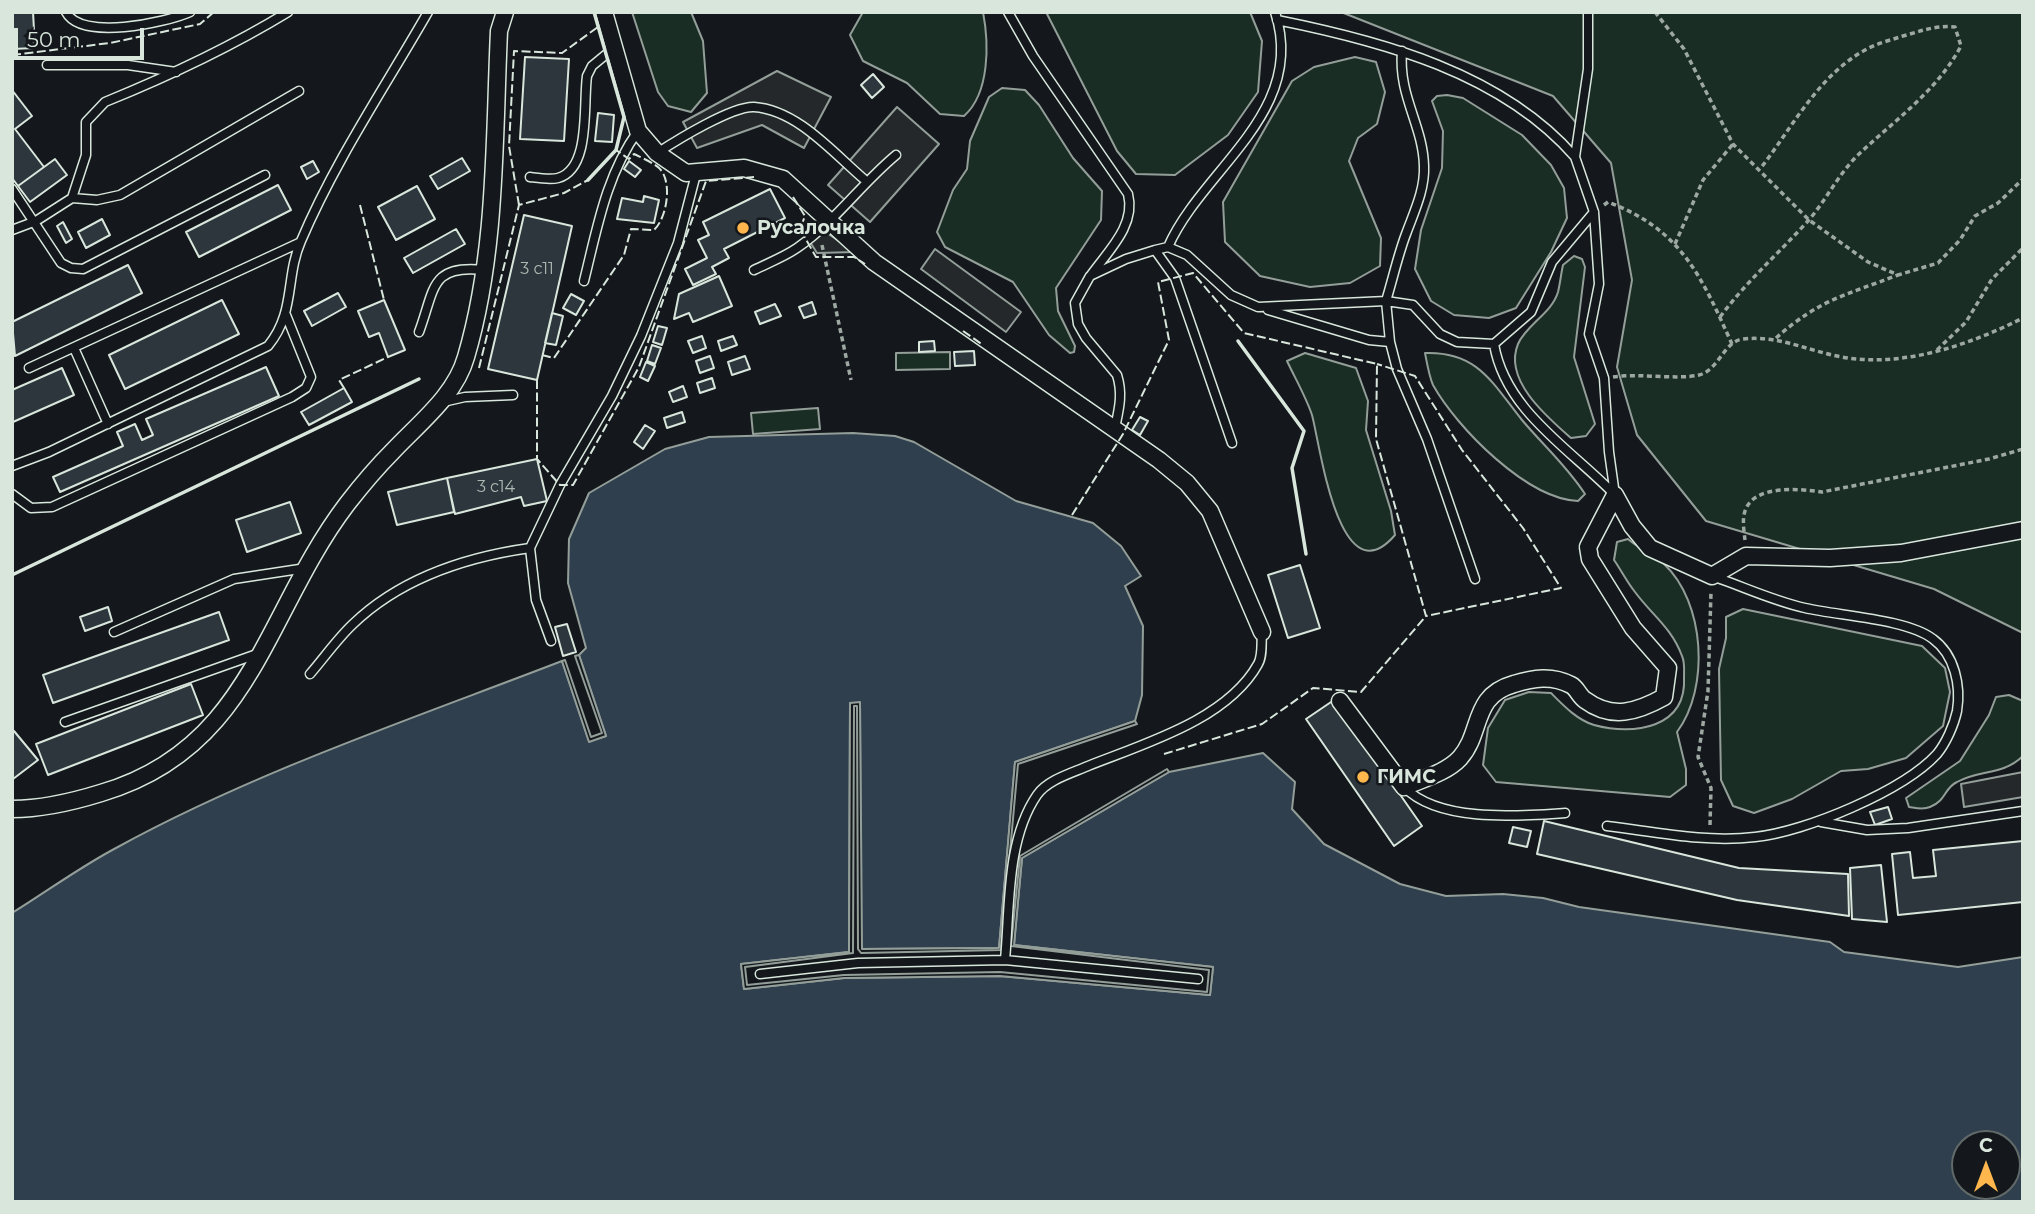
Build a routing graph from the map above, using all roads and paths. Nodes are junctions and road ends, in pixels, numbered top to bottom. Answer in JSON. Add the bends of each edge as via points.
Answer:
{"nodes":[{"id":1,"x":66,"y":12,"type":"edge"},
{"id":2,"x":190,"y":12,"type":"edge"},
{"id":3,"x":288,"y":12,"type":"edge"},
{"id":4,"x":428,"y":12,"type":"edge"},
{"id":5,"x":505,"y":12,"type":"edge"},
{"id":6,"x":604,"y":12,"type":"edge"},
{"id":7,"x":1008,"y":12,"type":"edge"},
{"id":8,"x":1588,"y":12,"type":"edge"},
{"id":9,"x":1655,"y":12,"type":"edge"},
{"id":10,"x":1276,"y":16,"type":"edge"},
{"id":11,"x":615,"y":47,"type":"junction"},
{"id":12,"x":1402,"y":51,"type":"junction"},
{"id":13,"x":47,"y":65,"type":"dead end"},
{"id":14,"x":179,"y":73,"type":"junction"},
{"id":15,"x":299,"y":91,"type":"dead end"},
{"id":16,"x":638,"y":131,"type":"junction"},
{"id":17,"x":1733,"y":144,"type":"junction"},
{"id":18,"x":657,"y":153,"type":"junction"},
{"id":19,"x":896,"y":155,"type":"dead end"},
{"id":20,"x":1575,"y":157,"type":"junction"},
{"id":21,"x":1760,"y":169,"type":"junction"},
{"id":22,"x":696,"y":174,"type":"junction"},
{"id":23,"x":265,"y":175,"type":"dead end"},
{"id":24,"x":530,"y":177,"type":"dead end"},
{"id":25,"x":2023,"y":179,"type":"edge"},
{"id":26,"x":865,"y":180,"type":"junction"},
{"id":27,"x":12,"y":189,"type":"edge"},
{"id":28,"x":72,"y":198,"type":"junction"},
{"id":29,"x":1594,"y":212,"type":"junction"},
{"id":30,"x":1809,"y":220,"type":"junction"},
{"id":31,"x":36,"y":221,"type":"junction"},
{"id":32,"x":825,"y":225,"type":"junction"},
{"id":33,"x":12,"y":230,"type":"edge"},
{"id":34,"x":299,"y":243,"type":"junction"},
{"id":35,"x":1675,"y":244,"type":"junction"},
{"id":36,"x":1168,"y":247,"type":"junction"},
{"id":37,"x":2023,"y":248,"type":"edge"},
{"id":38,"x":1155,"y":250,"type":"junction"},
{"id":39,"x":484,"y":270,"type":"junction"},
{"id":40,"x":754,"y":270,"type":"dead end"},
{"id":41,"x":1899,"y":275,"type":"junction"},
{"id":42,"x":1090,"y":276,"type":"junction"},
{"id":43,"x":584,"y":281,"type":"dead end"},
{"id":44,"x":1386,"y":301,"type":"junction"},
{"id":45,"x":1258,"y":307,"type":"junction"},
{"id":46,"x":286,"y":315,"type":"junction"},
{"id":47,"x":1720,"y":317,"type":"junction"},
{"id":48,"x":2023,"y":318,"type":"edge"},
{"id":49,"x":419,"y":332,"type":"dead end"},
{"id":50,"x":1776,"y":338,"type":"junction"},
{"id":51,"x":1390,"y":342,"type":"junction"},
{"id":52,"x":1732,"y":344,"type":"junction"},
{"id":53,"x":1494,"y":345,"type":"junction"},
{"id":54,"x":74,"y":348,"type":"junction"},
{"id":55,"x":1936,"y":351,"type":"junction"},
{"id":56,"x":29,"y":368,"type":"dead end"},
{"id":57,"x":1604,"y":378,"type":"junction"},
{"id":58,"x":851,"y":380,"type":"dead end"},
{"id":59,"x":513,"y":395,"type":"dead end"},
{"id":60,"x":440,"y":403,"type":"junction"},
{"id":61,"x":108,"y":424,"type":"junction"},
{"id":62,"x":1115,"y":428,"type":"junction"},
{"id":63,"x":1232,"y":443,"type":"dead end"},
{"id":64,"x":2023,"y":449,"type":"edge"},
{"id":65,"x":12,"y":466,"type":"edge"},
{"id":66,"x":12,"y":494,"type":"edge"},
{"id":67,"x":1615,"y":495,"type":"junction"},
{"id":68,"x":2023,"y":530,"type":"edge"},
{"id":69,"x":530,"y":548,"type":"junction"},
{"id":70,"x":1746,"y":556,"type":"junction"},
{"id":71,"x":309,"y":567,"type":"junction"},
{"id":72,"x":1712,"y":576,"type":"junction"},
{"id":73,"x":1475,"y":579,"type":"dead end"},
{"id":74,"x":114,"y":632,"type":"dead end"},
{"id":75,"x":1262,"y":632,"type":"joint"},
{"id":76,"x":551,"y":641,"type":"dead end"},
{"id":77,"x":264,"y":651,"type":"junction"},
{"id":78,"x":310,"y":674,"type":"dead end"},
{"id":79,"x":1340,"y":701,"type":"dead end"},
{"id":80,"x":65,"y":722,"type":"dead end"},
{"id":81,"x":1404,"y":787,"type":"junction"},
{"id":82,"x":12,"y":809,"type":"edge"},
{"id":83,"x":2023,"y":811,"type":"edge"},
{"id":84,"x":1565,"y":813,"type":"dead end"},
{"id":85,"x":1821,"y":822,"type":"junction"},
{"id":86,"x":1607,"y":826,"type":"dead end"},
{"id":87,"x":1710,"y":839,"type":"junction"},
{"id":88,"x":1005,"y":960,"type":"junction"},
{"id":89,"x":760,"y":974,"type":"dead end"},
{"id":90,"x":1198,"y":979,"type":"dead end"}],
"edges":[{"from":1,"to":2,"type":"lane","via":[[84,26],[114,29]]},
{"from":3,"to":14,"type":"lane"},
{"from":4,"to":34,"type":"lane"},
{"from":5,"to":39,"type":"street","via":[[499,31],[492,206]]},
{"from":6,"to":11,"type":"street"},
{"from":7,"to":42,"type":"lane","via":[[1128,194],[1132,209],[1126,226]]},
{"from":8,"to":20,"type":"lane","via":[[1588,69]]},
{"from":9,"to":17,"type":"path","via":[[1684,49]]},
{"from":10,"to":12,"type":"lane"},
{"from":10,"to":36,"type":"lane","via":[[1281,54],[1267,108],[1238,151],[1194,200]]},
{"from":11,"to":16,"type":"street"},
{"from":11,"to":24,"type":"lane","via":[[586,76],[582,153],[574,169],[558,178]]},
{"from":12,"to":20,"type":"lane","via":[[1485,87],[1558,137]]},
{"from":12,"to":44,"type":"lane","via":[[1400,72],[1424,167],[1422,190]]},
{"from":13,"to":14,"type":"lane","via":[[128,65]]},
{"from":14,"to":28,"type":"lane","via":[[95,110],[86,122],[86,155]]},
{"from":15,"to":28,"type":"lane","via":[[120,195],[97,200]]},
{"from":16,"to":18,"type":"street"},
{"from":16,"to":43,"type":"lane","via":[[621,154]]},
{"from":17,"to":21,"type":"path"},
{"from":17,"to":35,"type":"path","via":[[1703,180]]},
{"from":18,"to":22,"type":"street","via":[[686,173]]},
{"from":18,"to":26,"type":"lane","via":[[696,127],[753,107],[794,120]]},
{"from":19,"to":26,"type":"lane"},
{"from":20,"to":29,"type":"lane"},
{"from":21,"to":30,"type":"path"},
{"from":21,"to":30,"type":"path","via":[[1809,101],[1853,59],[1867,49],[1938,25],[1955,27],[1961,46],[1947,72],[1896,124],[1857,155]]},
{"from":22,"to":32,"type":"street","via":[[744,168],[783,179]]},
{"from":22,"to":69,"type":"lane","via":[[678,243],[641,336]]},
{"from":23,"to":31,"type":"lane","via":[[83,269],[61,262]]},
{"from":25,"to":41,"type":"path","via":[[1998,203],[1975,216],[1938,263]]},
{"from":26,"to":32,"type":"lane"},
{"from":27,"to":31,"type":"lane"},
{"from":28,"to":31,"type":"lane"},
{"from":29,"to":35,"type":"path","via":[[1608,202],[1629,210]]},
{"from":29,"to":53,"type":"lane","via":[[1552,262],[1531,312]]},
{"from":29,"to":57,"type":"lane","via":[[1600,284],[1588,334]]},
{"from":30,"to":41,"type":"path","via":[[1868,262]]},
{"from":30,"to":47,"type":"path","via":[[1746,282]]},
{"from":31,"to":33,"type":"lane"},
{"from":32,"to":40,"type":"lane","via":[[797,248]]},
{"from":32,"to":58,"type":"path","via":[[823,257]]},
{"from":32,"to":62,"type":"street"},
{"from":34,"to":46,"type":"lane"},
{"from":34,"to":54,"type":"lane"},
{"from":35,"to":47,"type":"path","via":[[1702,278]]},
{"from":36,"to":38,"type":"lane"},
{"from":36,"to":45,"type":"lane","via":[[1187,255],[1231,295]]},
{"from":37,"to":55,"type":"path","via":[[1992,279],[1966,323]]},
{"from":38,"to":42,"type":"lane"},
{"from":38,"to":63,"type":"lane","via":[[1175,278]]},
{"from":39,"to":49,"type":"lane","via":[[453,268],[443,274]]},
{"from":39,"to":60,"type":"street","via":[[466,359]]},
{"from":41,"to":50,"type":"path","via":[[1835,296]]},
{"from":42,"to":62,"type":"lane","via":[[1075,303],[1078,324],[1116,375],[1121,398]]},
{"from":44,"to":45,"type":"lane"},
{"from":44,"to":51,"type":"lane"},
{"from":44,"to":53,"type":"lane","via":[[1413,305],[1440,334],[1457,342]]},
{"from":45,"to":51,"type":"lane","via":[[1369,341]]},
{"from":46,"to":61,"type":"lane","via":[[262,351]]},
{"from":46,"to":66,"type":"lane","via":[[311,377],[306,388],[52,508],[31,508]]},
{"from":47,"to":52,"type":"path"},
{"from":48,"to":55,"type":"path","via":[[1981,339]]},
{"from":50,"to":52,"type":"path","via":[[1740,339]]},
{"from":50,"to":55,"type":"path","via":[[1844,357],[1891,358]]},
{"from":51,"to":73,"type":"lane"},
{"from":52,"to":57,"type":"path","via":[[1719,363],[1700,374]]},
{"from":53,"to":67,"type":"lane","via":[[1497,363],[1539,427]]},
{"from":54,"to":56,"type":"lane"},
{"from":54,"to":61,"type":"lane"},
{"from":57,"to":67,"type":"lane"},
{"from":59,"to":60,"type":"lane"},
{"from":60,"to":71,"type":"street","via":[[346,506]]},
{"from":61,"to":65,"type":"lane"},
{"from":62,"to":75,"type":"street","via":[[1187,483],[1210,511]]},
{"from":64,"to":70,"type":"path","via":[[1822,492],[1794,488],[1764,495],[1749,503],[1744,515]]},
{"from":67,"to":72,"type":"street","via":[[1650,548]]},
{"from":67,"to":81,"type":"street","via":[[1588,547],[1590,559],[1633,628],[1668,668],[1664,696],[1619,715],[1584,700],[1574,686],[1553,678],[1511,684],[1481,707],[1461,756],[1449,767]]},
{"from":68,"to":70,"type":"street","via":[[1901,553],[1830,558]]},
{"from":69,"to":76,"type":"lane","via":[[536,600]]},
{"from":69,"to":78,"type":"lane","via":[[491,553],[442,568],[397,592],[354,624]]},
{"from":70,"to":72,"type":"street"},
{"from":71,"to":74,"type":"lane","via":[[234,579]]},
{"from":71,"to":77,"type":"street"},
{"from":72,"to":85,"type":"lane","via":[[1801,607],[1916,628],[1946,652],[1956,674],[1955,723],[1937,754],[1894,785]]},
{"from":72,"to":87,"type":"path","via":[[1708,691],[1698,757],[1711,788]]},
{"from":75,"to":88,"type":"lane","via":[[1260,662],[1205,716],[1061,777],[1038,792],[1016,848]]},
{"from":77,"to":80,"type":"lane"},
{"from":77,"to":82,"type":"street","via":[[219,718],[196,743],[165,765],[126,786],[72,802]]},
{"from":79,"to":81,"type":"street"},
{"from":81,"to":84,"type":"lane","via":[[1413,797],[1464,812],[1512,817]]},
{"from":83,"to":85,"type":"lane","via":[[1908,828],[1867,830]]},
{"from":85,"to":87,"type":"lane","via":[[1756,837]]},
{"from":86,"to":87,"type":"lane"},
{"from":88,"to":89,"type":"lane","via":[[858,963]]},
{"from":88,"to":90,"type":"lane"}]}
